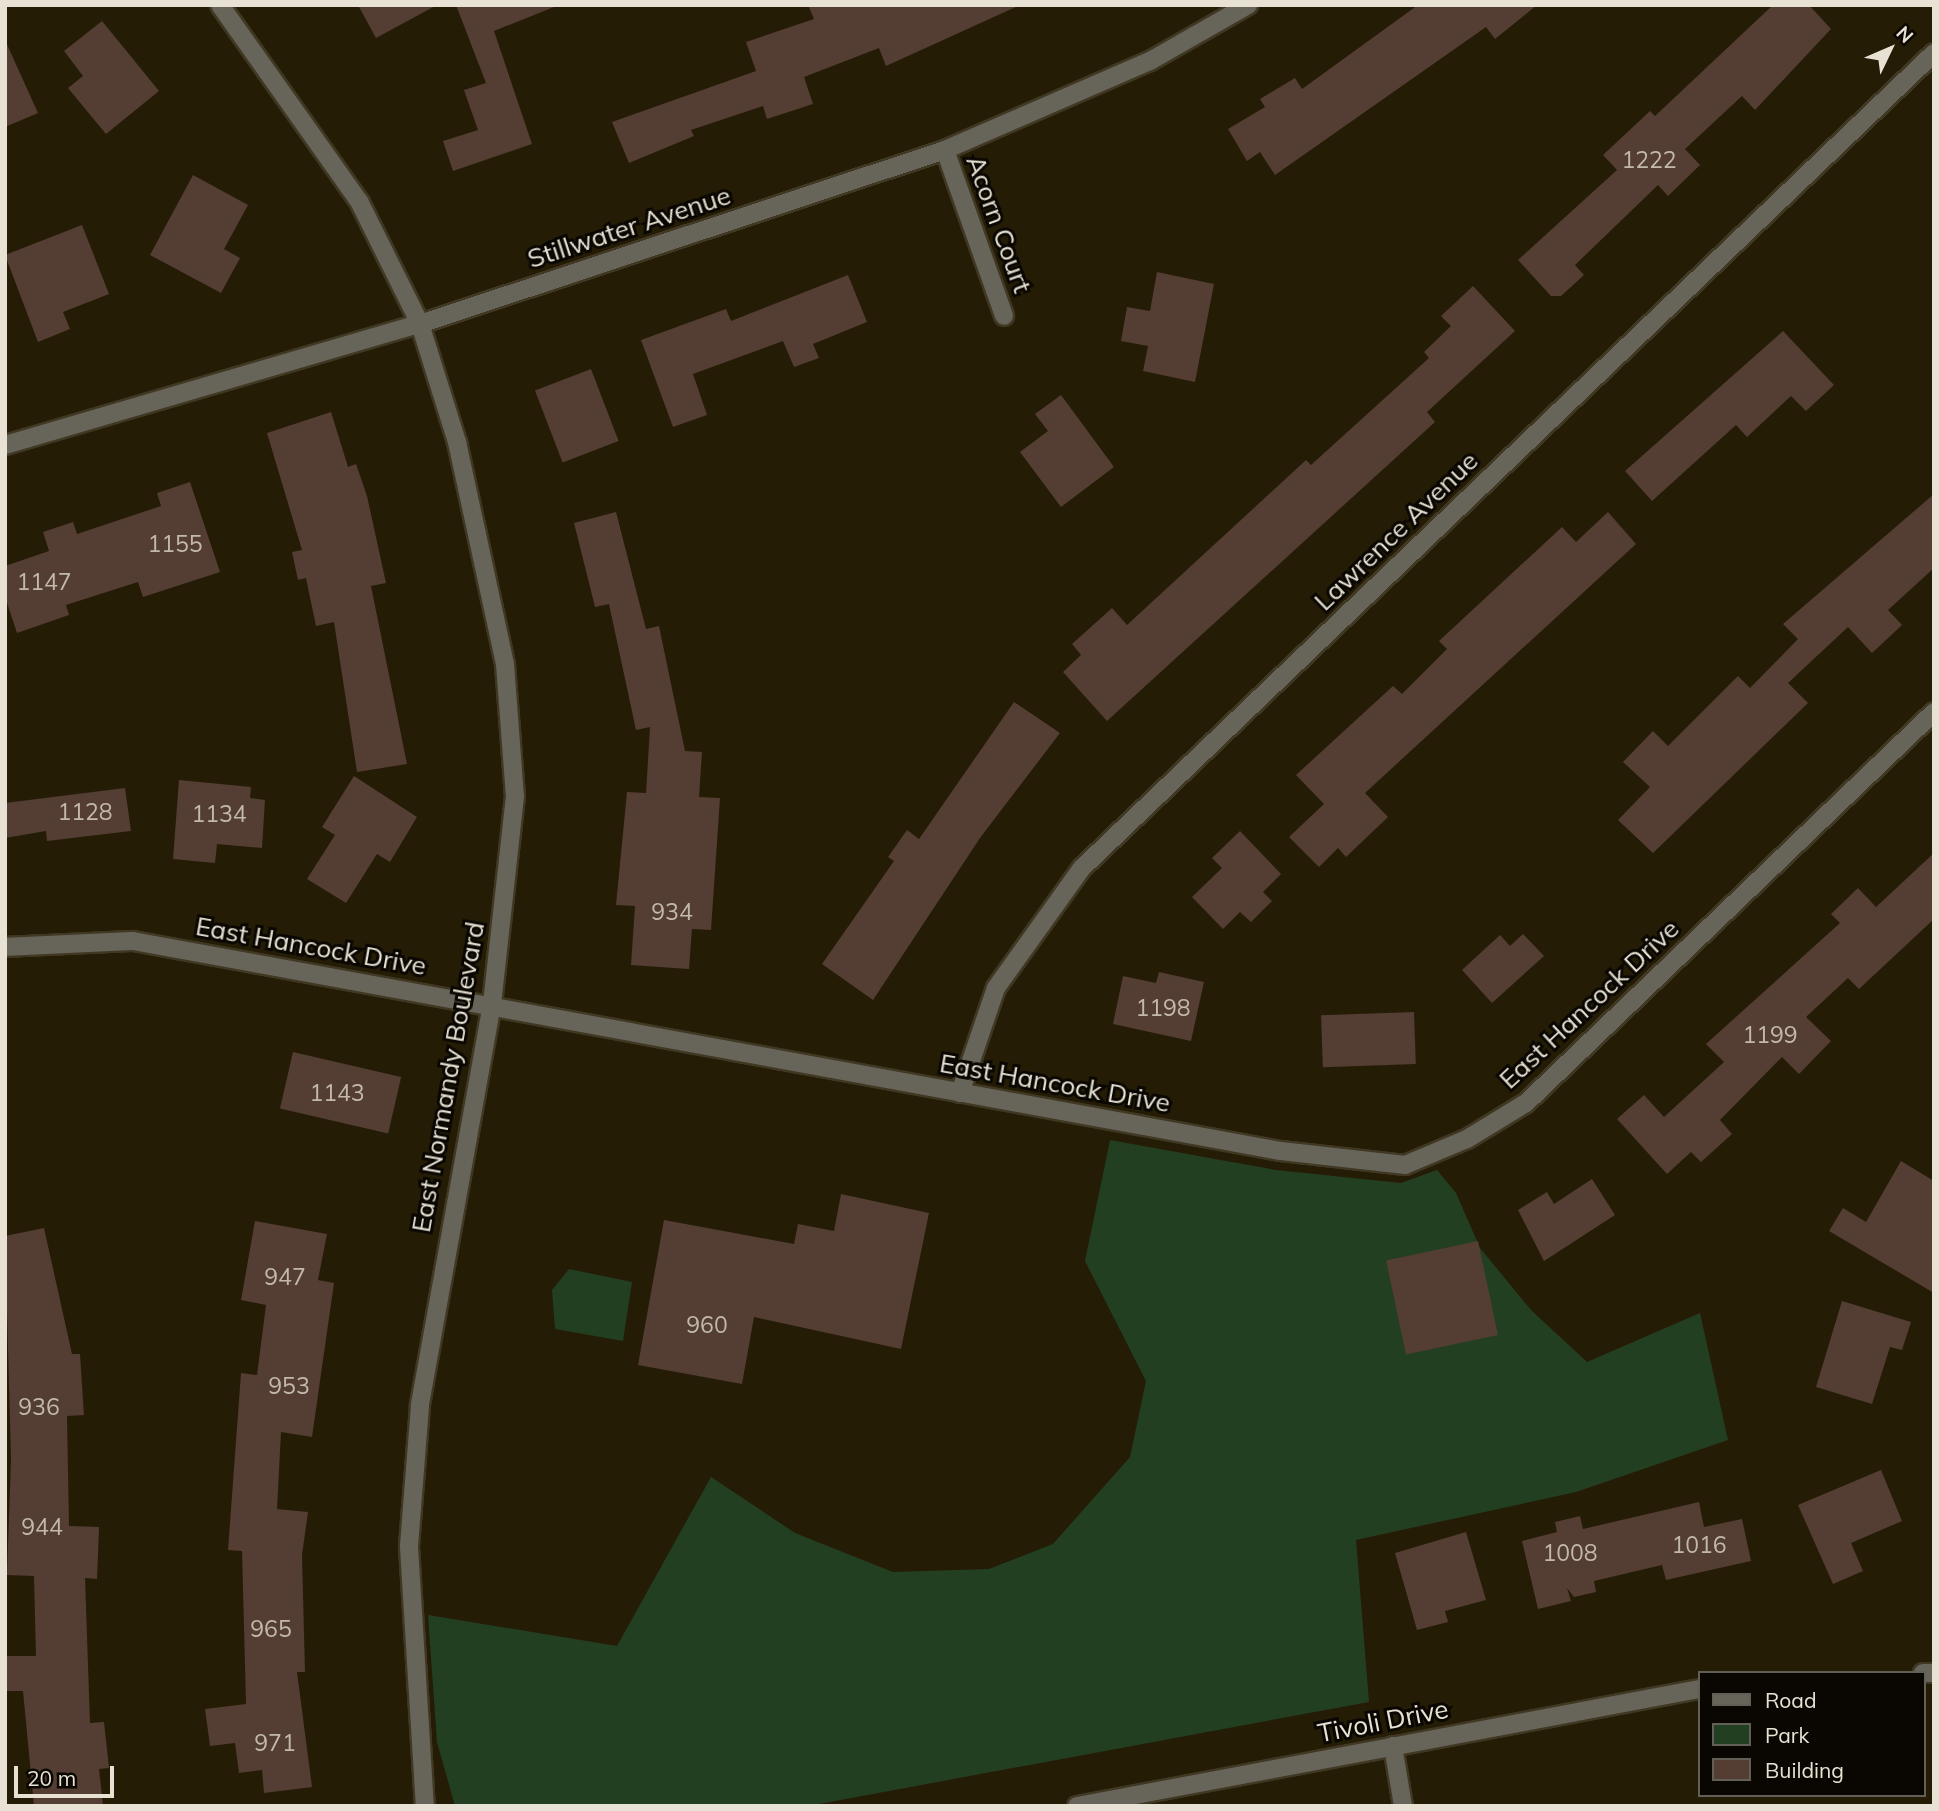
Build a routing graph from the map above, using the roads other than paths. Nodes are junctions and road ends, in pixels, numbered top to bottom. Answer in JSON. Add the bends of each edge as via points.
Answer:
{"nodes":[{"id":1,"x":220,"y":5,"type":"edge"},
{"id":2,"x":1248,"y":5,"type":"edge"},
{"id":3,"x":1934,"y":53,"type":"edge"},
{"id":4,"x":945,"y":150,"type":"junction"},
{"id":5,"x":1004,"y":316,"type":"dead end"},
{"id":6,"x":420,"y":324,"type":"junction"},
{"id":7,"x":5,"y":445,"type":"edge"},
{"id":8,"x":1934,"y":712,"type":"edge"},
{"id":9,"x":5,"y":947,"type":"edge"},
{"id":10,"x":492,"y":1004,"type":"junction"},
{"id":11,"x":960,"y":1093,"type":"junction"},
{"id":12,"x":1698,"y":1689,"type":"edge"},
{"id":13,"x":1393,"y":1746,"type":"junction"},
{"id":14,"x":425,"y":1806,"type":"edge"},
{"id":15,"x":1077,"y":1806,"type":"edge"},
{"id":16,"x":1404,"y":1806,"type":"edge"}],
"edges":[{"from":1,"to":6,"type":"street","name":"East Normandy Boulevard","via":[[360,203]]},
{"from":2,"to":4,"type":"street","name":"Stillwater Avenue","via":[[1150,61]]},
{"from":3,"to":11,"type":"street","name":"Lawrence Avenue","via":[[1082,868],[996,988]]},
{"from":4,"to":5,"type":"street","name":"Acorn Court"},
{"from":4,"to":6,"type":"street","name":"Stillwater Avenue"},
{"from":6,"to":7,"type":"street","name":"Stillwater Avenue"},
{"from":6,"to":10,"type":"street","name":"East Normandy Boulevard","via":[[457,442],[505,664],[515,796]]},
{"from":8,"to":11,"type":"street","name":"East Hancock Drive","via":[[1526,1103],[1467,1139],[1405,1165],[1281,1151]]},
{"from":9,"to":10,"type":"street","name":"East Hancock Drive","via":[[133,941]]},
{"from":10,"to":11,"type":"street","name":"East Hancock Drive"},
{"from":10,"to":14,"type":"street","name":"East Normandy Boulevard","via":[[420,1406],[409,1580]]},
{"from":12,"to":13,"type":"street","name":"Tivoli Drive"},
{"from":13,"to":15,"type":"street","name":"Tivoli Drive"},
{"from":13,"to":16,"type":"street"}]}
